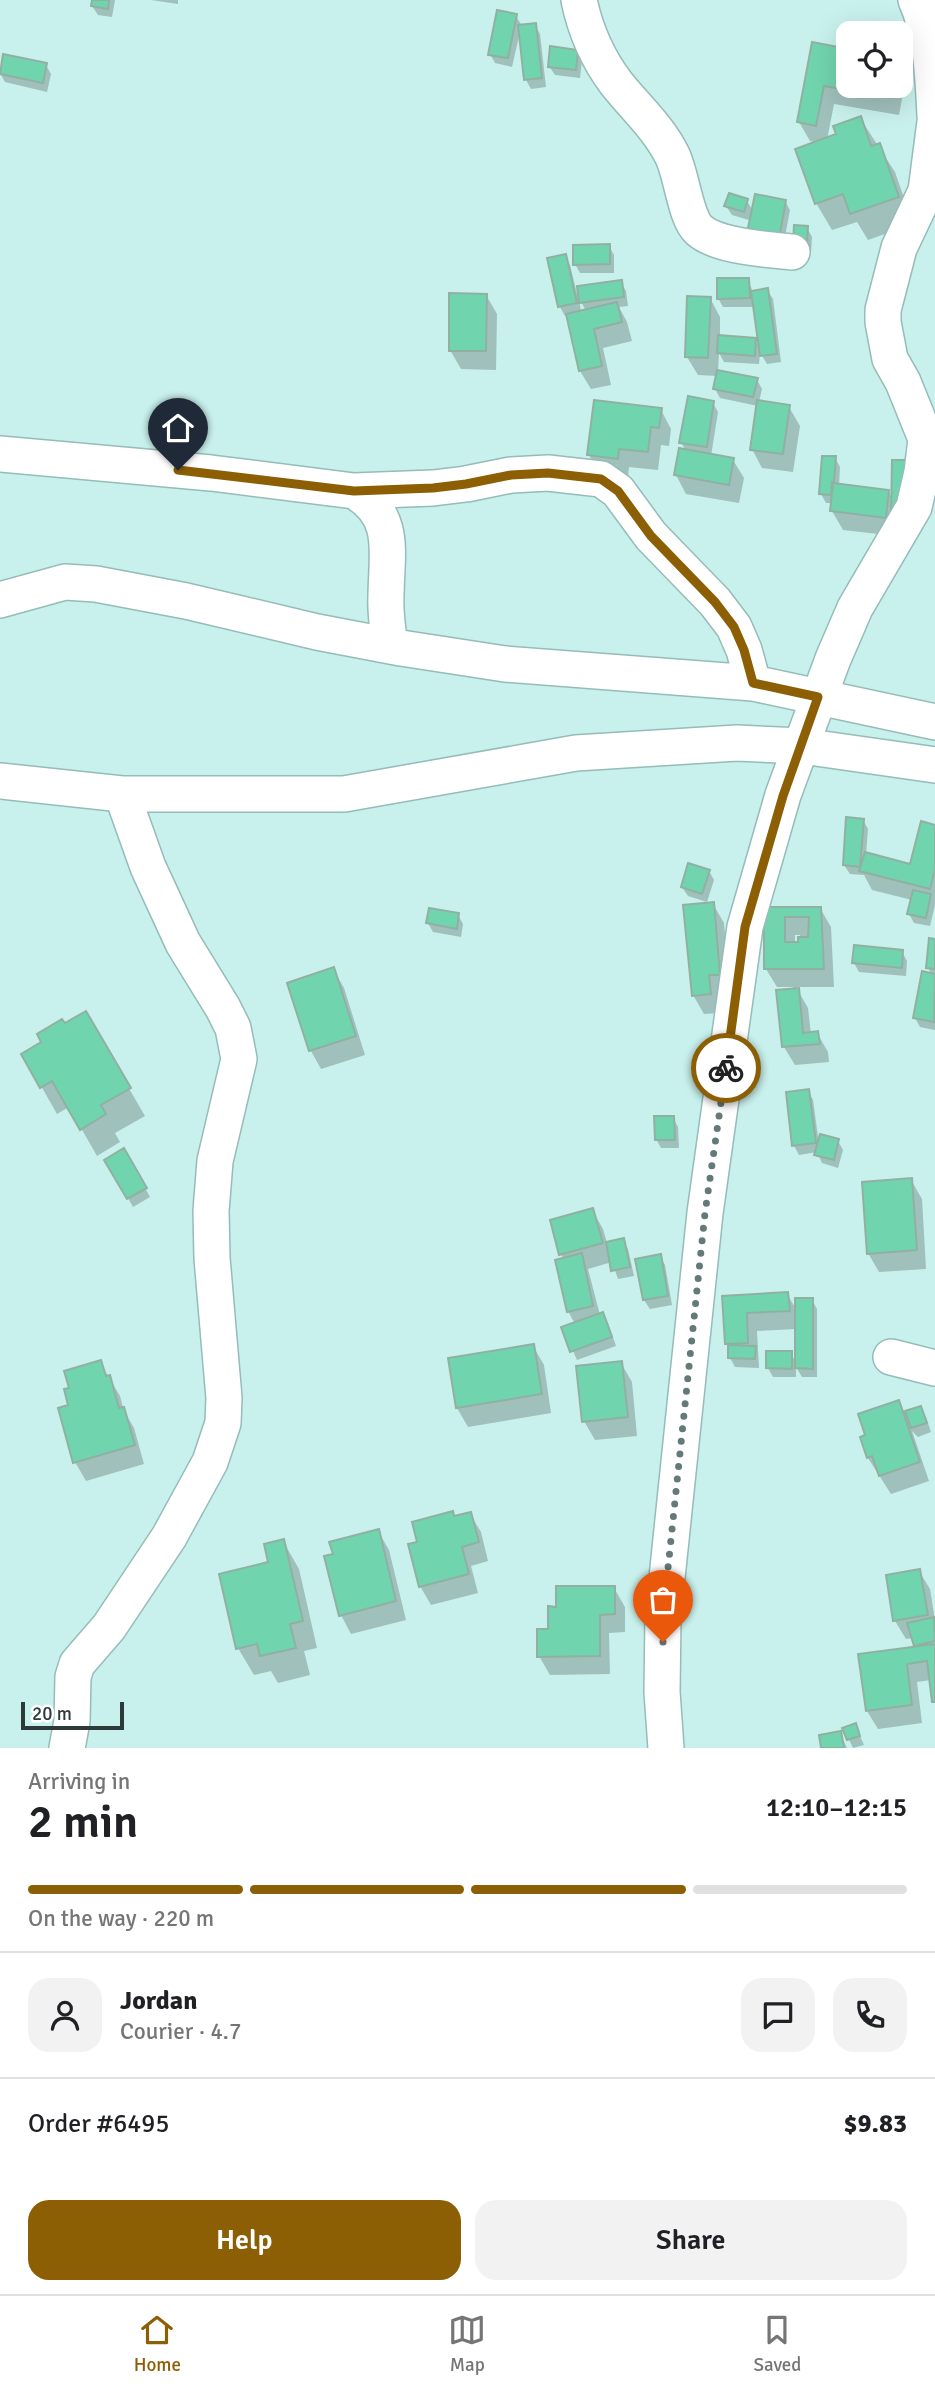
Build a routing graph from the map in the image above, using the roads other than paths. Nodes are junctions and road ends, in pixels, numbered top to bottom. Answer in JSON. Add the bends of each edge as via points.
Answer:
{"nodes":[{"id":1,"x":579,"y":0,"type":"edge"},
{"id":2,"x":916,"y":0,"type":"edge"},
{"id":3,"x":935,"y":116,"type":"edge"},
{"id":4,"x":935,"y":122,"type":"edge"},
{"id":5,"x":792,"y":252,"type":"dead end"},
{"id":6,"x":0,"y":454,"type":"edge"},
{"id":7,"x":354,"y":491,"type":"junction"},
{"id":8,"x":0,"y":600,"type":"edge"},
{"id":9,"x":390,"y":646,"type":"junction"},
{"id":10,"x":753,"y":683,"type":"junction"},
{"id":11,"x":818,"y":697,"type":"junction"},
{"id":12,"x":935,"y":722,"type":"edge"},
{"id":13,"x":802,"y":746,"type":"junction"},
{"id":14,"x":935,"y":765,"type":"edge"},
{"id":15,"x":0,"y":781,"type":"edge"},
{"id":16,"x":122,"y":794,"type":"junction"},
{"id":17,"x":891,"y":1357,"type":"dead end"},
{"id":18,"x":935,"y":1368,"type":"edge"},
{"id":19,"x":67,"y":1748,"type":"edge"},
{"id":20,"x":666,"y":1748,"type":"edge"}],
"edges":[{"from":1,"to":5,"type":"street","via":[[587,30],[616,82],[673,157],[696,227],[717,239]]},
{"from":2,"to":3,"type":"street","via":[[923,16]]},
{"from":4,"to":11,"type":"street","via":[[926,191],[899,248],[883,310],[890,359],[926,439],[922,472],[914,507],[855,608]]},
{"from":6,"to":7,"type":"street"},
{"from":7,"to":9,"type":"street","via":[[373,504],[387,537],[385,602]]},
{"from":7,"to":10,"type":"street","via":[[433,488],[548,473],[601,479],[618,491],[651,536],[734,627]]},
{"from":8,"to":9,"type":"street","via":[[65,582],[96,584]]},
{"from":9,"to":10,"type":"street","via":[[505,663]]},
{"from":10,"to":11,"type":"street"},
{"from":11,"to":12,"type":"street"},
{"from":11,"to":13,"type":"street"},
{"from":13,"to":14,"type":"street"},
{"from":13,"to":16,"type":"street","via":[[737,743],[576,753],[344,794]]},
{"from":13,"to":20,"type":"street","via":[[745,927],[707,1200],[663,1616]]},
{"from":15,"to":16,"type":"street"},
{"from":16,"to":19,"type":"street","via":[[148,867],[183,943],[233,1028],[239,1059],[215,1161],[211,1211],[223,1423],[210,1462],[169,1537],[109,1627],[77,1664]]},
{"from":17,"to":18,"type":"street"}]}
